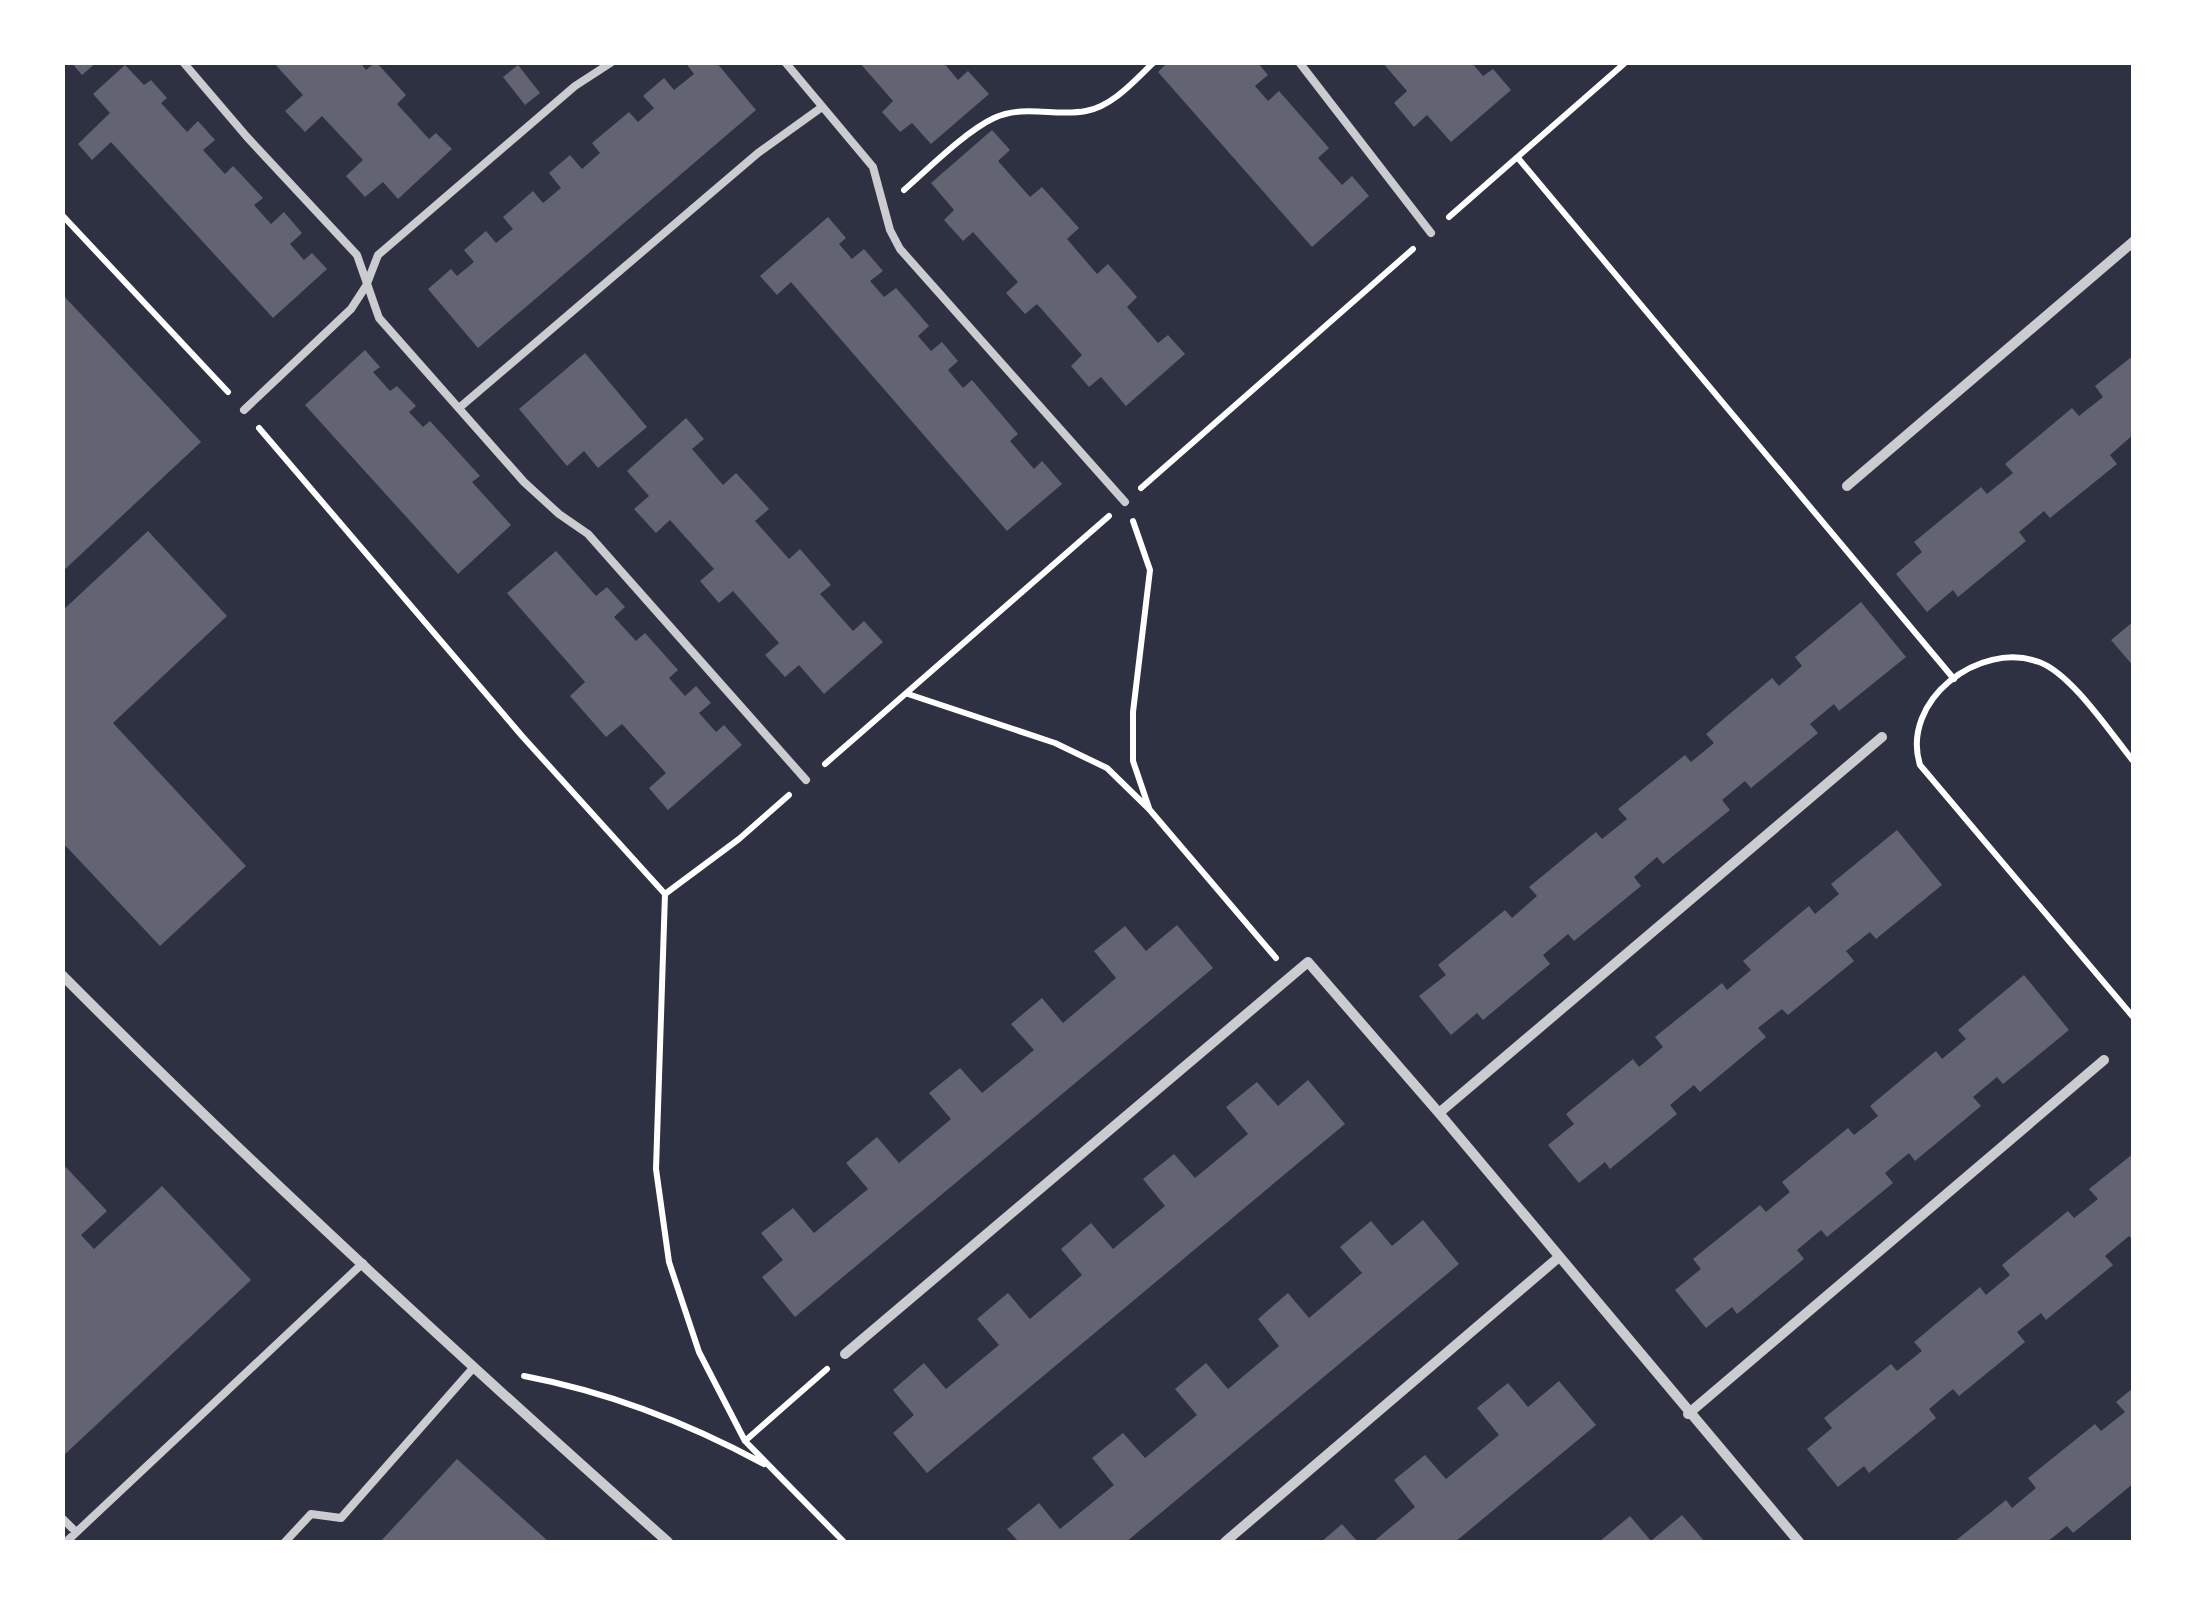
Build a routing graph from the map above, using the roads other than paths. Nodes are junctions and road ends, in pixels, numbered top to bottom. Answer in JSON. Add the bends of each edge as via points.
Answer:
{"nodes":[{"id":1,"x":183,"y":62,"type":"edge"},
{"id":2,"x":612,"y":62,"type":"edge"},
{"id":3,"x":785,"y":62,"type":"edge"},
{"id":4,"x":1299,"y":62,"type":"edge"},
{"id":5,"x":822,"y":106,"type":"junction"},
{"id":6,"x":1431,"y":233,"type":"road end"},
{"id":7,"x":2134,"y":241,"type":"edge"},
{"id":8,"x":366,"y":286,"type":"junction"},
{"id":9,"x":459,"y":408,"type":"junction"},
{"id":10,"x":244,"y":410,"type":"road end"},
{"id":11,"x":1847,"y":486,"type":"dead end"},
{"id":12,"x":1124,"y":502,"type":"road end"},
{"id":13,"x":1882,"y":737,"type":"dead end"},
{"id":14,"x":806,"y":780,"type":"road end"},
{"id":15,"x":62,"y":975,"type":"edge"},
{"id":16,"x":2104,"y":1060,"type":"dead end"},
{"id":17,"x":1439,"y":1114,"type":"junction"},
{"id":18,"x":1559,"y":1258,"type":"junction"},
{"id":19,"x":363,"y":1263,"type":"junction"},
{"id":20,"x":845,"y":1354,"type":"road end"},
{"id":21,"x":474,"y":1368,"type":"junction"},
{"id":22,"x":1688,"y":1414,"type":"junction"},
{"id":23,"x":62,"y":1518,"type":"edge"},
{"id":24,"x":76,"y":1532,"type":"junction"},
{"id":25,"x":66,"y":1542,"type":"edge"},
{"id":26,"x":285,"y":1542,"type":"edge"},
{"id":27,"x":668,"y":1542,"type":"edge"},
{"id":28,"x":1226,"y":1542,"type":"edge"},
{"id":29,"x":1799,"y":1542,"type":"edge"}],
"edges":[{"from":1,"to":8,"type":"lane","via":[[358,255]]},
{"from":2,"to":8,"type":"lane","via":[[575,86],[378,256]]},
{"from":3,"to":5,"type":"lane"},
{"from":4,"to":6,"type":"lane"},
{"from":5,"to":9,"type":"lane"},
{"from":5,"to":12,"type":"lane","via":[[873,167],[900,249]]},
{"from":7,"to":11,"type":"street"},
{"from":8,"to":9,"type":"lane","via":[[379,318]]},
{"from":8,"to":10,"type":"lane"},
{"from":9,"to":14,"type":"lane","via":[[524,482],[588,534]]},
{"from":13,"to":17,"type":"street"},
{"from":15,"to":19,"type":"street"},
{"from":16,"to":22,"type":"street"},
{"from":17,"to":18,"type":"street"},
{"from":17,"to":20,"type":"street","via":[[1308,962]]},
{"from":18,"to":22,"type":"street"},
{"from":18,"to":28,"type":"street"},
{"from":19,"to":21,"type":"street"},
{"from":19,"to":24,"type":"lane"},
{"from":21,"to":26,"type":"lane","via":[[341,1518],[311,1514]]},
{"from":21,"to":27,"type":"street"},
{"from":22,"to":29,"type":"street"},
{"from":23,"to":24,"type":"lane"},
{"from":24,"to":25,"type":"lane"}]}
